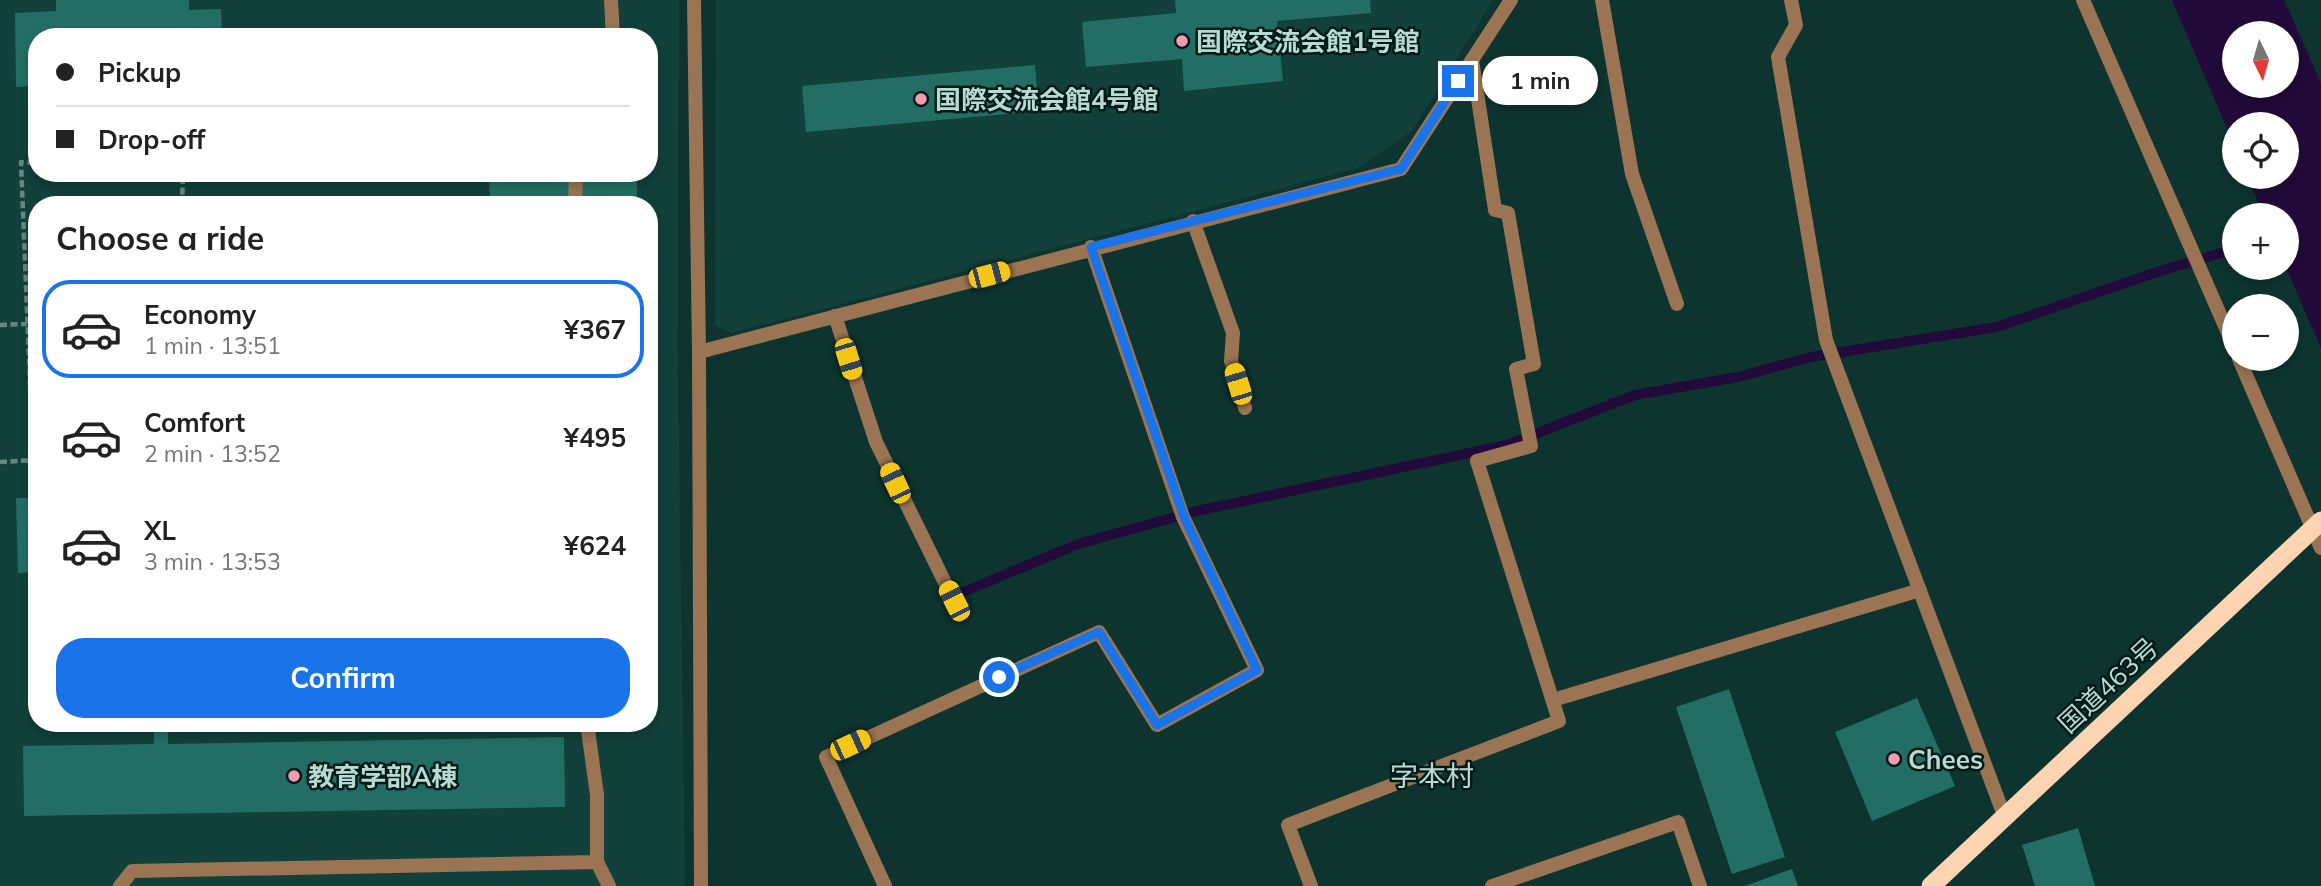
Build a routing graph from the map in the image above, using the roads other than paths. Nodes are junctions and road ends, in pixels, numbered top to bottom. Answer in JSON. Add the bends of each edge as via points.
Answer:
{"nodes":[{"id":1,"x":611,"y":0,"type":"edge"},
{"id":2,"x":694,"y":0,"type":"edge"},
{"id":3,"x":1511,"y":0,"type":"edge"},
{"id":4,"x":1602,"y":0,"type":"edge"},
{"id":5,"x":1791,"y":0,"type":"edge"},
{"id":6,"x":2083,"y":0,"type":"edge"},
{"id":7,"x":613,"y":28,"type":"edge"},
{"id":8,"x":1472,"y":60,"type":"junction"},
{"id":9,"x":1193,"y":222,"type":"junction"},
{"id":10,"x":1091,"y":247,"type":"junction"},
{"id":11,"x":1677,"y":304,"type":"dead end"},
{"id":12,"x":835,"y":316,"type":"junction"},
{"id":13,"x":2222,"y":319,"type":"edge"},
{"id":14,"x":699,"y":352,"type":"junction"},
{"id":15,"x":2245,"y":371,"type":"edge"},
{"id":16,"x":1245,"y":408,"type":"dead end"},
{"id":17,"x":2317,"y":525,"type":"edge"},
{"id":18,"x":2321,"y":548,"type":"edge"},
{"id":19,"x":1920,"y":590,"type":"junction"},
{"id":20,"x":954,"y":601,"type":"dead end"},
{"id":21,"x":1553,"y":700,"type":"junction"},
{"id":22,"x":588,"y":732,"type":"edge"},
{"id":23,"x":2005,"y":818,"type":"junction"},
{"id":24,"x":597,"y":862,"type":"junction"},
{"id":25,"x":120,"y":886,"type":"edge"},
{"id":26,"x":609,"y":886,"type":"edge"},
{"id":27,"x":701,"y":886,"type":"edge"},
{"id":28,"x":886,"y":886,"type":"edge"},
{"id":29,"x":1311,"y":886,"type":"edge"},
{"id":30,"x":1492,"y":886,"type":"edge"},
{"id":31,"x":1700,"y":886,"type":"edge"},
{"id":32,"x":1931,"y":886,"type":"edge"}],
"edges":[{"from":1,"to":7,"type":"street"},
{"from":2,"to":14,"type":"street"},
{"from":3,"to":8,"type":"street"},
{"from":4,"to":11,"type":"street","via":[[1632,174]]},
{"from":5,"to":19,"type":"street","via":[[1796,25],[1778,57],[1826,340]]},
{"from":6,"to":13,"type":"street"},
{"from":8,"to":9,"type":"street","via":[[1401,169]]},
{"from":8,"to":21,"type":"street","via":[[1495,210],[1508,213],[1534,364],[1516,369],[1531,446],[1477,461]]},
{"from":9,"to":10,"type":"street"},
{"from":9,"to":16,"type":"street","via":[[1233,332],[1231,361]]},
{"from":10,"to":12,"type":"street"},
{"from":10,"to":28,"type":"street","via":[[1184,517],[1257,670],[1157,725],[1099,632],[826,757]]},
{"from":12,"to":14,"type":"street"},
{"from":12,"to":20,"type":"street","via":[[876,442]]},
{"from":14,"to":27,"type":"street"},
{"from":15,"to":17,"type":"street"},
{"from":17,"to":18,"type":"street"},
{"from":17,"to":23,"type":"highway","name":"国道463号"},
{"from":19,"to":21,"type":"street"},
{"from":19,"to":23,"type":"street"},
{"from":21,"to":29,"type":"street","via":[[1559,721],[1288,825]]},
{"from":22,"to":24,"type":"street","via":[[597,795]]},
{"from":23,"to":32,"type":"highway","name":"国道463号"},
{"from":24,"to":25,"type":"street","via":[[132,871]]},
{"from":24,"to":26,"type":"street"},
{"from":30,"to":31,"type":"street","via":[[1678,822]]}]}
